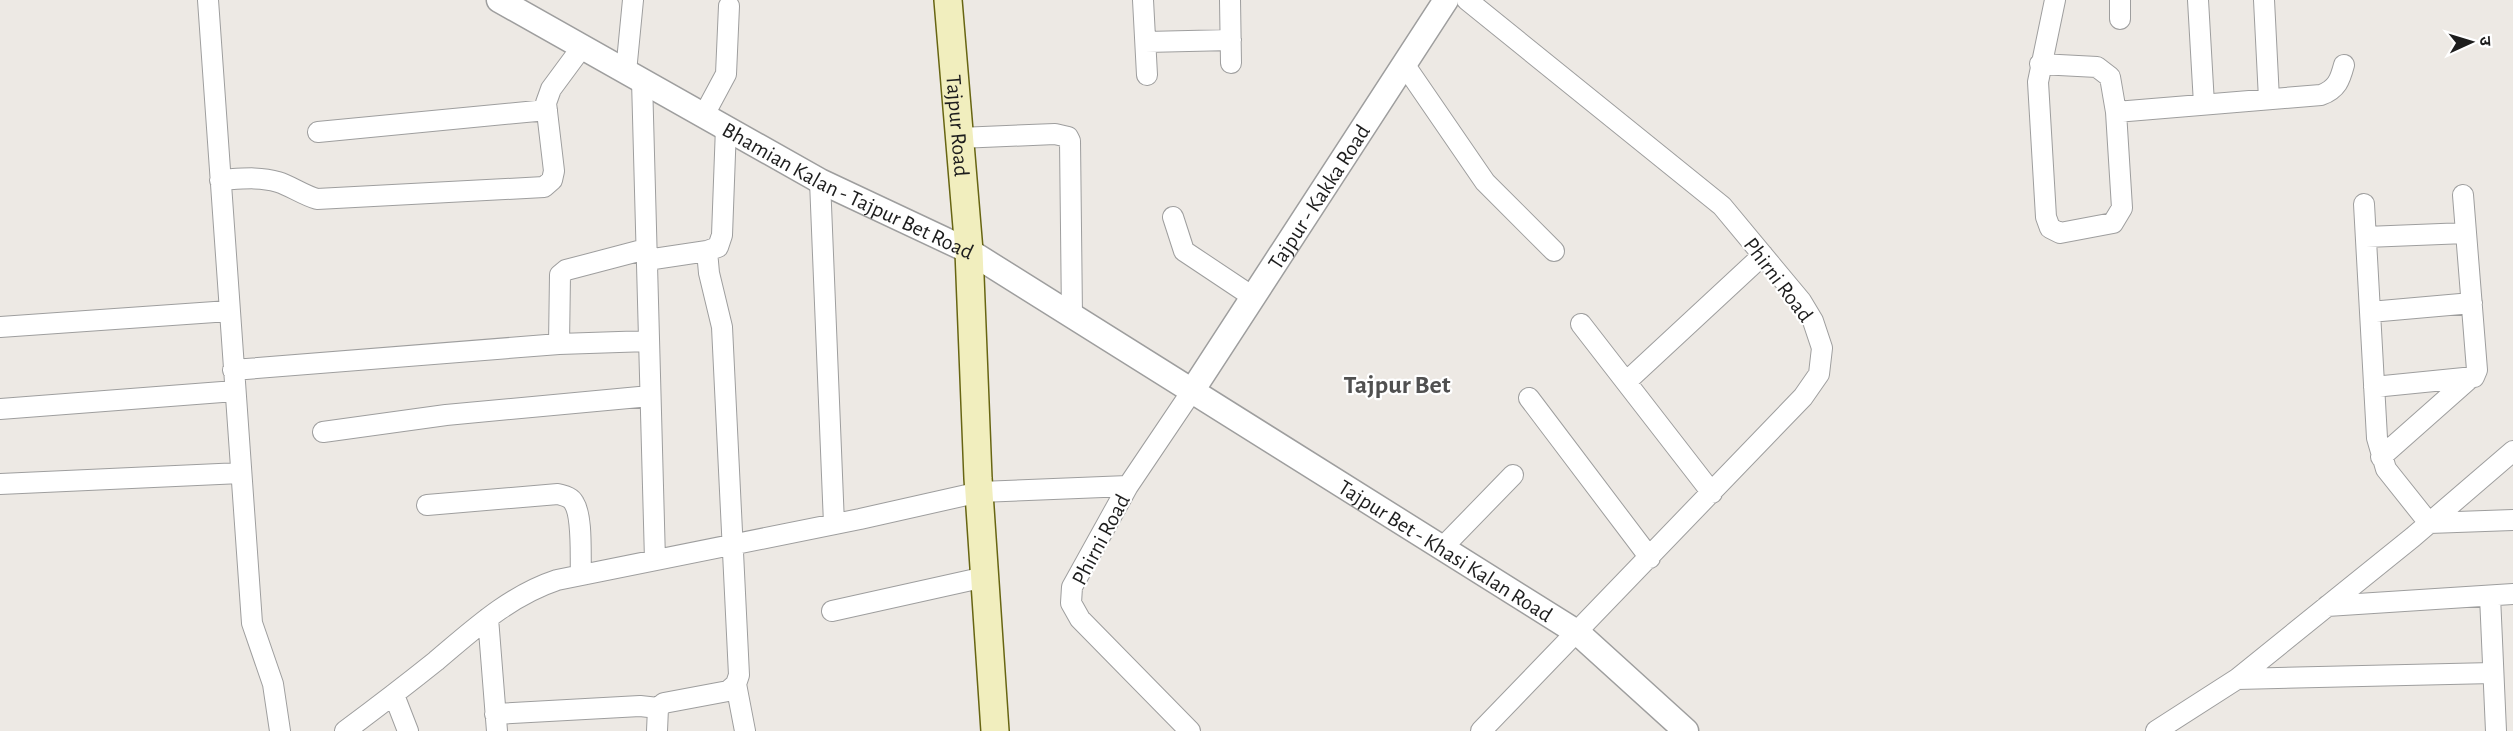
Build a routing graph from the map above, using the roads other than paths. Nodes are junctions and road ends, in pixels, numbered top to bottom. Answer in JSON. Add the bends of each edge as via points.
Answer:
{"nodes":[{"id":1,"x":208,"y":0,"type":"edge"},
{"id":2,"x":499,"y":0,"type":"edge"},
{"id":3,"x":633,"y":0,"type":"edge"},
{"id":4,"x":948,"y":0,"type":"edge"},
{"id":5,"x":1143,"y":0,"type":"edge"},
{"id":6,"x":1230,"y":0,"type":"edge"},
{"id":7,"x":1446,"y":0,"type":"edge"},
{"id":8,"x":1467,"y":0,"type":"edge"},
{"id":9,"x":2055,"y":0,"type":"edge"},
{"id":10,"x":2198,"y":0,"type":"edge"},
{"id":11,"x":2264,"y":0,"type":"edge"},
{"id":12,"x":729,"y":6,"type":"dead end"},
{"id":13,"x":1231,"y":40,"type":"junction"},
{"id":14,"x":1146,"y":42,"type":"junction"},
{"id":15,"x":582,"y":47,"type":"junction"},
{"id":16,"x":1231,"y":63,"type":"dead end"},
{"id":17,"x":1404,"y":64,"type":"junction"},
{"id":18,"x":2040,"y":64,"type":"junction"},
{"id":19,"x":2344,"y":65,"type":"dead end"},
{"id":20,"x":1147,"y":75,"type":"dead end"},
{"id":21,"x":634,"y":76,"type":"junction"},
{"id":22,"x":2269,"y":99,"type":"junction"},
{"id":23,"x":2204,"y":104,"type":"junction"},
{"id":24,"x":547,"y":110,"type":"junction"},
{"id":25,"x":2116,"y":112,"type":"junction"},
{"id":26,"x":704,"y":115,"type":"junction"},
{"id":27,"x":726,"y":127,"type":"junction"},
{"id":28,"x":318,"y":132,"type":"dead end"},
{"id":29,"x":959,"y":138,"type":"junction"},
{"id":30,"x":220,"y":180,"type":"junction"},
{"id":31,"x":820,"y":181,"type":"junction"},
{"id":32,"x":2463,"y":195,"type":"dead end"},
{"id":33,"x":2364,"y":204,"type":"dead end"},
{"id":34,"x":1173,"y":217,"type":"dead end"},
{"id":35,"x":2466,"y":233,"type":"junction"},
{"id":36,"x":2366,"y":237,"type":"junction"},
{"id":37,"x":707,"y":251,"type":"junction"},
{"id":38,"x":969,"y":251,"type":"junction"},
{"id":39,"x":1554,"y":251,"type":"dead end"},
{"id":40,"x":646,"y":254,"type":"junction"},
{"id":41,"x":1763,"y":255,"type":"junction"},
{"id":42,"x":1253,"y":297,"type":"junction"},
{"id":43,"x":2472,"y":303,"type":"junction"},
{"id":44,"x":229,"y":312,"type":"junction"},
{"id":45,"x":2370,"y":312,"type":"junction"},
{"id":46,"x":1072,"y":316,"type":"junction"},
{"id":47,"x":1581,"y":324,"type":"dead end"},
{"id":48,"x":0,"y":327,"type":"edge"},
{"id":49,"x":649,"y":341,"type":"junction"},
{"id":50,"x":559,"y":344,"type":"junction"},
{"id":51,"x":234,"y":370,"type":"junction"},
{"id":52,"x":2468,"y":380,"type":"junction"},
{"id":53,"x":1626,"y":382,"type":"junction"},
{"id":54,"x":2374,"y":387,"type":"junction"},
{"id":55,"x":235,"y":391,"type":"junction"},
{"id":56,"x":1192,"y":391,"type":"junction"},
{"id":57,"x":650,"y":396,"type":"junction"},
{"id":58,"x":1529,"y":398,"type":"dead end"},
{"id":59,"x":0,"y":409,"type":"edge"},
{"id":60,"x":323,"y":432,"type":"dead end"},
{"id":61,"x":2513,"y":451,"type":"edge"},
{"id":62,"x":2381,"y":457,"type":"junction"},
{"id":63,"x":241,"y":473,"type":"junction"},
{"id":64,"x":1513,"y":475,"type":"dead end"},
{"id":65,"x":0,"y":484,"type":"edge"},
{"id":66,"x":1128,"y":486,"type":"junction"},
{"id":67,"x":980,"y":492,"type":"junction"},
{"id":68,"x":1712,"y":493,"type":"junction"},
{"id":69,"x":427,"y":505,"type":"dead end"},
{"id":70,"x":2513,"y":520,"type":"edge"},
{"id":71,"x":2429,"y":523,"type":"junction"},
{"id":72,"x":834,"y":524,"type":"junction"},
{"id":73,"x":732,"y":545,"type":"junction"},
{"id":74,"x":1442,"y":548,"type":"junction"},
{"id":75,"x":1650,"y":558,"type":"junction"},
{"id":76,"x":655,"y":560,"type":"junction"},
{"id":77,"x":581,"y":575,"type":"junction"},
{"id":78,"x":985,"y":577,"type":"junction"},
{"id":79,"x":2513,"y":594,"type":"edge"},
{"id":80,"x":2490,"y":596,"type":"junction"},
{"id":81,"x":2327,"y":606,"type":"junction"},
{"id":82,"x":832,"y":611,"type":"dead end"},
{"id":83,"x":488,"y":618,"type":"junction"},
{"id":84,"x":1578,"y":633,"type":"junction"},
{"id":85,"x":2493,"y":673,"type":"junction"},
{"id":86,"x":2237,"y":679,"type":"junction"},
{"id":87,"x":736,"y":684,"type":"junction"},
{"id":88,"x":394,"y":695,"type":"junction"},
{"id":89,"x":658,"y":708,"type":"junction"},
{"id":90,"x":496,"y":723,"type":"edge"},
{"id":91,"x":1676,"y":728,"type":"edge"},
{"id":92,"x":2167,"y":729,"type":"edge"},
{"id":93,"x":280,"y":731,"type":"edge"},
{"id":94,"x":345,"y":731,"type":"edge"},
{"id":95,"x":408,"y":731,"type":"edge"},
{"id":96,"x":657,"y":731,"type":"edge"},
{"id":97,"x":745,"y":731,"type":"edge"},
{"id":98,"x":994,"y":731,"type":"edge"},
{"id":99,"x":1190,"y":731,"type":"edge"},
{"id":100,"x":1481,"y":731,"type":"edge"},
{"id":101,"x":2496,"y":731,"type":"edge"}],
"edges":[{"from":1,"to":30,"type":"street"},
{"from":2,"to":15,"type":"street","name":"Bhamian Kalan - Tajpur Bet Road"},
{"from":3,"to":21,"type":"street"},
{"from":4,"to":29,"type":"main road","name":"Tajpur Road"},
{"from":5,"to":14,"type":"street"},
{"from":6,"to":13,"type":"street"},
{"from":7,"to":17,"type":"street","name":"Tajpur - Kakka Road"},
{"from":8,"to":41,"type":"street","name":"Phirni Road","via":[[1706,191]]},
{"from":9,"to":18,"type":"street"},
{"from":10,"to":23,"type":"street"},
{"from":11,"to":22,"type":"street"},
{"from":12,"to":26,"type":"street","via":[[726,74]]},
{"from":13,"to":14,"type":"street"},
{"from":13,"to":16,"type":"street"},
{"from":14,"to":20,"type":"street"},
{"from":15,"to":21,"type":"street","name":"Bhamian Kalan - Tajpur Bet Road"},
{"from":15,"to":24,"type":"street","via":[[551,89]]},
{"from":17,"to":39,"type":"street","via":[[1485,182]]},
{"from":17,"to":42,"type":"street","name":"Tajpur - Kakka Road"},
{"from":18,"to":25,"type":"street","via":[[2104,70],[2110,77]]},
{"from":18,"to":25,"type":"street","via":[[2046,217],[2050,228],[2060,233],[2106,226],[2119,216],[2122,208]]},
{"from":19,"to":22,"type":"street","via":[[2332,91]]},
{"from":21,"to":26,"type":"street","name":"Bhamian Kalan - Tajpur Bet Road"},
{"from":21,"to":40,"type":"street"},
{"from":22,"to":23,"type":"street"},
{"from":23,"to":25,"type":"street"},
{"from":24,"to":28,"type":"street"},
{"from":24,"to":30,"type":"street","via":[[554,171],[552,180],[544,187],[317,199],[260,178]]},
{"from":26,"to":27,"type":"street","name":"Bhamian Kalan - Tajpur Bet Road"},
{"from":27,"to":31,"type":"street","name":"Bhamian Kalan - Tajpur Bet Road"},
{"from":27,"to":37,"type":"street","via":[[722,235],[718,247]]},
{"from":29,"to":38,"type":"main road","name":"Tajpur Road"},
{"from":29,"to":46,"type":"street","via":[[1056,134],[1068,137]]},
{"from":30,"to":44,"type":"street"},
{"from":31,"to":38,"type":"street","name":"Bhamian Kalan - Tajpur Bet Road"},
{"from":31,"to":72,"type":"street"},
{"from":32,"to":35,"type":"street"},
{"from":33,"to":36,"type":"street"},
{"from":34,"to":42,"type":"street","via":[[1184,251]]},
{"from":35,"to":36,"type":"street"},
{"from":35,"to":43,"type":"street"},
{"from":36,"to":45,"type":"street"},
{"from":37,"to":40,"type":"street"},
{"from":37,"to":73,"type":"street","via":[[722,327]]},
{"from":38,"to":46,"type":"street","name":"Bhamian Kalan - Tajpur Bet Road"},
{"from":38,"to":67,"type":"main road","name":"Tajpur Road"},
{"from":40,"to":49,"type":"street"},
{"from":40,"to":50,"type":"street","via":[[566,270],[560,275]]},
{"from":41,"to":53,"type":"street"},
{"from":41,"to":68,"type":"street","name":"Phirni Road","via":[[1813,321],[1822,348],[1819,374],[1803,397]]},
{"from":42,"to":56,"type":"street","name":"Tajpur - Kakka Road"},
{"from":43,"to":45,"type":"street"},
{"from":43,"to":52,"type":"street","via":[[2476,370],[2475,377]]},
{"from":44,"to":48,"type":"street"},
{"from":44,"to":51,"type":"street"},
{"from":45,"to":54,"type":"street"},
{"from":46,"to":56,"type":"street","name":"Bhamian Kalan - Tajpur Bet Road"},
{"from":47,"to":53,"type":"street"},
{"from":49,"to":50,"type":"street"},
{"from":49,"to":57,"type":"street"},
{"from":50,"to":51,"type":"street"},
{"from":51,"to":55,"type":"street"},
{"from":52,"to":54,"type":"street"},
{"from":52,"to":62,"type":"street"},
{"from":53,"to":68,"type":"street"},
{"from":54,"to":62,"type":"street"},
{"from":55,"to":59,"type":"street"},
{"from":55,"to":63,"type":"street"},
{"from":56,"to":66,"type":"street","name":"Phirni Road"},
{"from":56,"to":74,"type":"street","name":"Tajpur Bet - Khasi Kalan Road"},
{"from":57,"to":60,"type":"street","via":[[446,415]]},
{"from":57,"to":76,"type":"street"},
{"from":58,"to":75,"type":"street"},
{"from":61,"to":71,"type":"street"},
{"from":62,"to":71,"type":"street","via":[[2386,469]]},
{"from":63,"to":65,"type":"street"},
{"from":63,"to":93,"type":"street","via":[[252,623],[273,684]]},
{"from":64,"to":74,"type":"street"},
{"from":66,"to":67,"type":"street"},
{"from":66,"to":99,"type":"street","name":"Phirni Road","via":[[1072,587],[1071,603],[1080,619]]},
{"from":67,"to":72,"type":"street"},
{"from":67,"to":78,"type":"main road","name":"Tajpur Road"},
{"from":68,"to":75,"type":"street","name":"Phirni Road"},
{"from":69,"to":77,"type":"street","via":[[558,494],[570,498],[579,519]]},
{"from":70,"to":71,"type":"street"},
{"from":71,"to":81,"type":"street"},
{"from":72,"to":73,"type":"street"},
{"from":73,"to":76,"type":"street"},
{"from":73,"to":87,"type":"street","via":[[739,675]]},
{"from":74,"to":84,"type":"street","name":"Tajpur Bet - Khasi Kalan Road"},
{"from":75,"to":84,"type":"street","name":"Phirni Road"},
{"from":76,"to":77,"type":"street"},
{"from":77,"to":83,"type":"street","via":[[531,588]]},
{"from":78,"to":82,"type":"street"},
{"from":78,"to":98,"type":"main road","name":"Tajpur Road"},
{"from":79,"to":80,"type":"street"},
{"from":80,"to":81,"type":"street"},
{"from":80,"to":85,"type":"street"},
{"from":81,"to":86,"type":"street"},
{"from":83,"to":88,"type":"street"},
{"from":83,"to":90,"type":"street"},
{"from":84,"to":91,"type":"street","name":"Tajpur Bet - Khasi Kalan Road"},
{"from":84,"to":100,"type":"street","name":"Phirni Road"},
{"from":85,"to":86,"type":"street"},
{"from":85,"to":101,"type":"street"},
{"from":86,"to":92,"type":"street"},
{"from":87,"to":89,"type":"street","via":[[728,692],[664,703]]},
{"from":87,"to":97,"type":"street"},
{"from":88,"to":94,"type":"street"},
{"from":88,"to":95,"type":"street"},
{"from":89,"to":90,"type":"street","via":[[640,706]]},
{"from":89,"to":96,"type":"street"}]}
